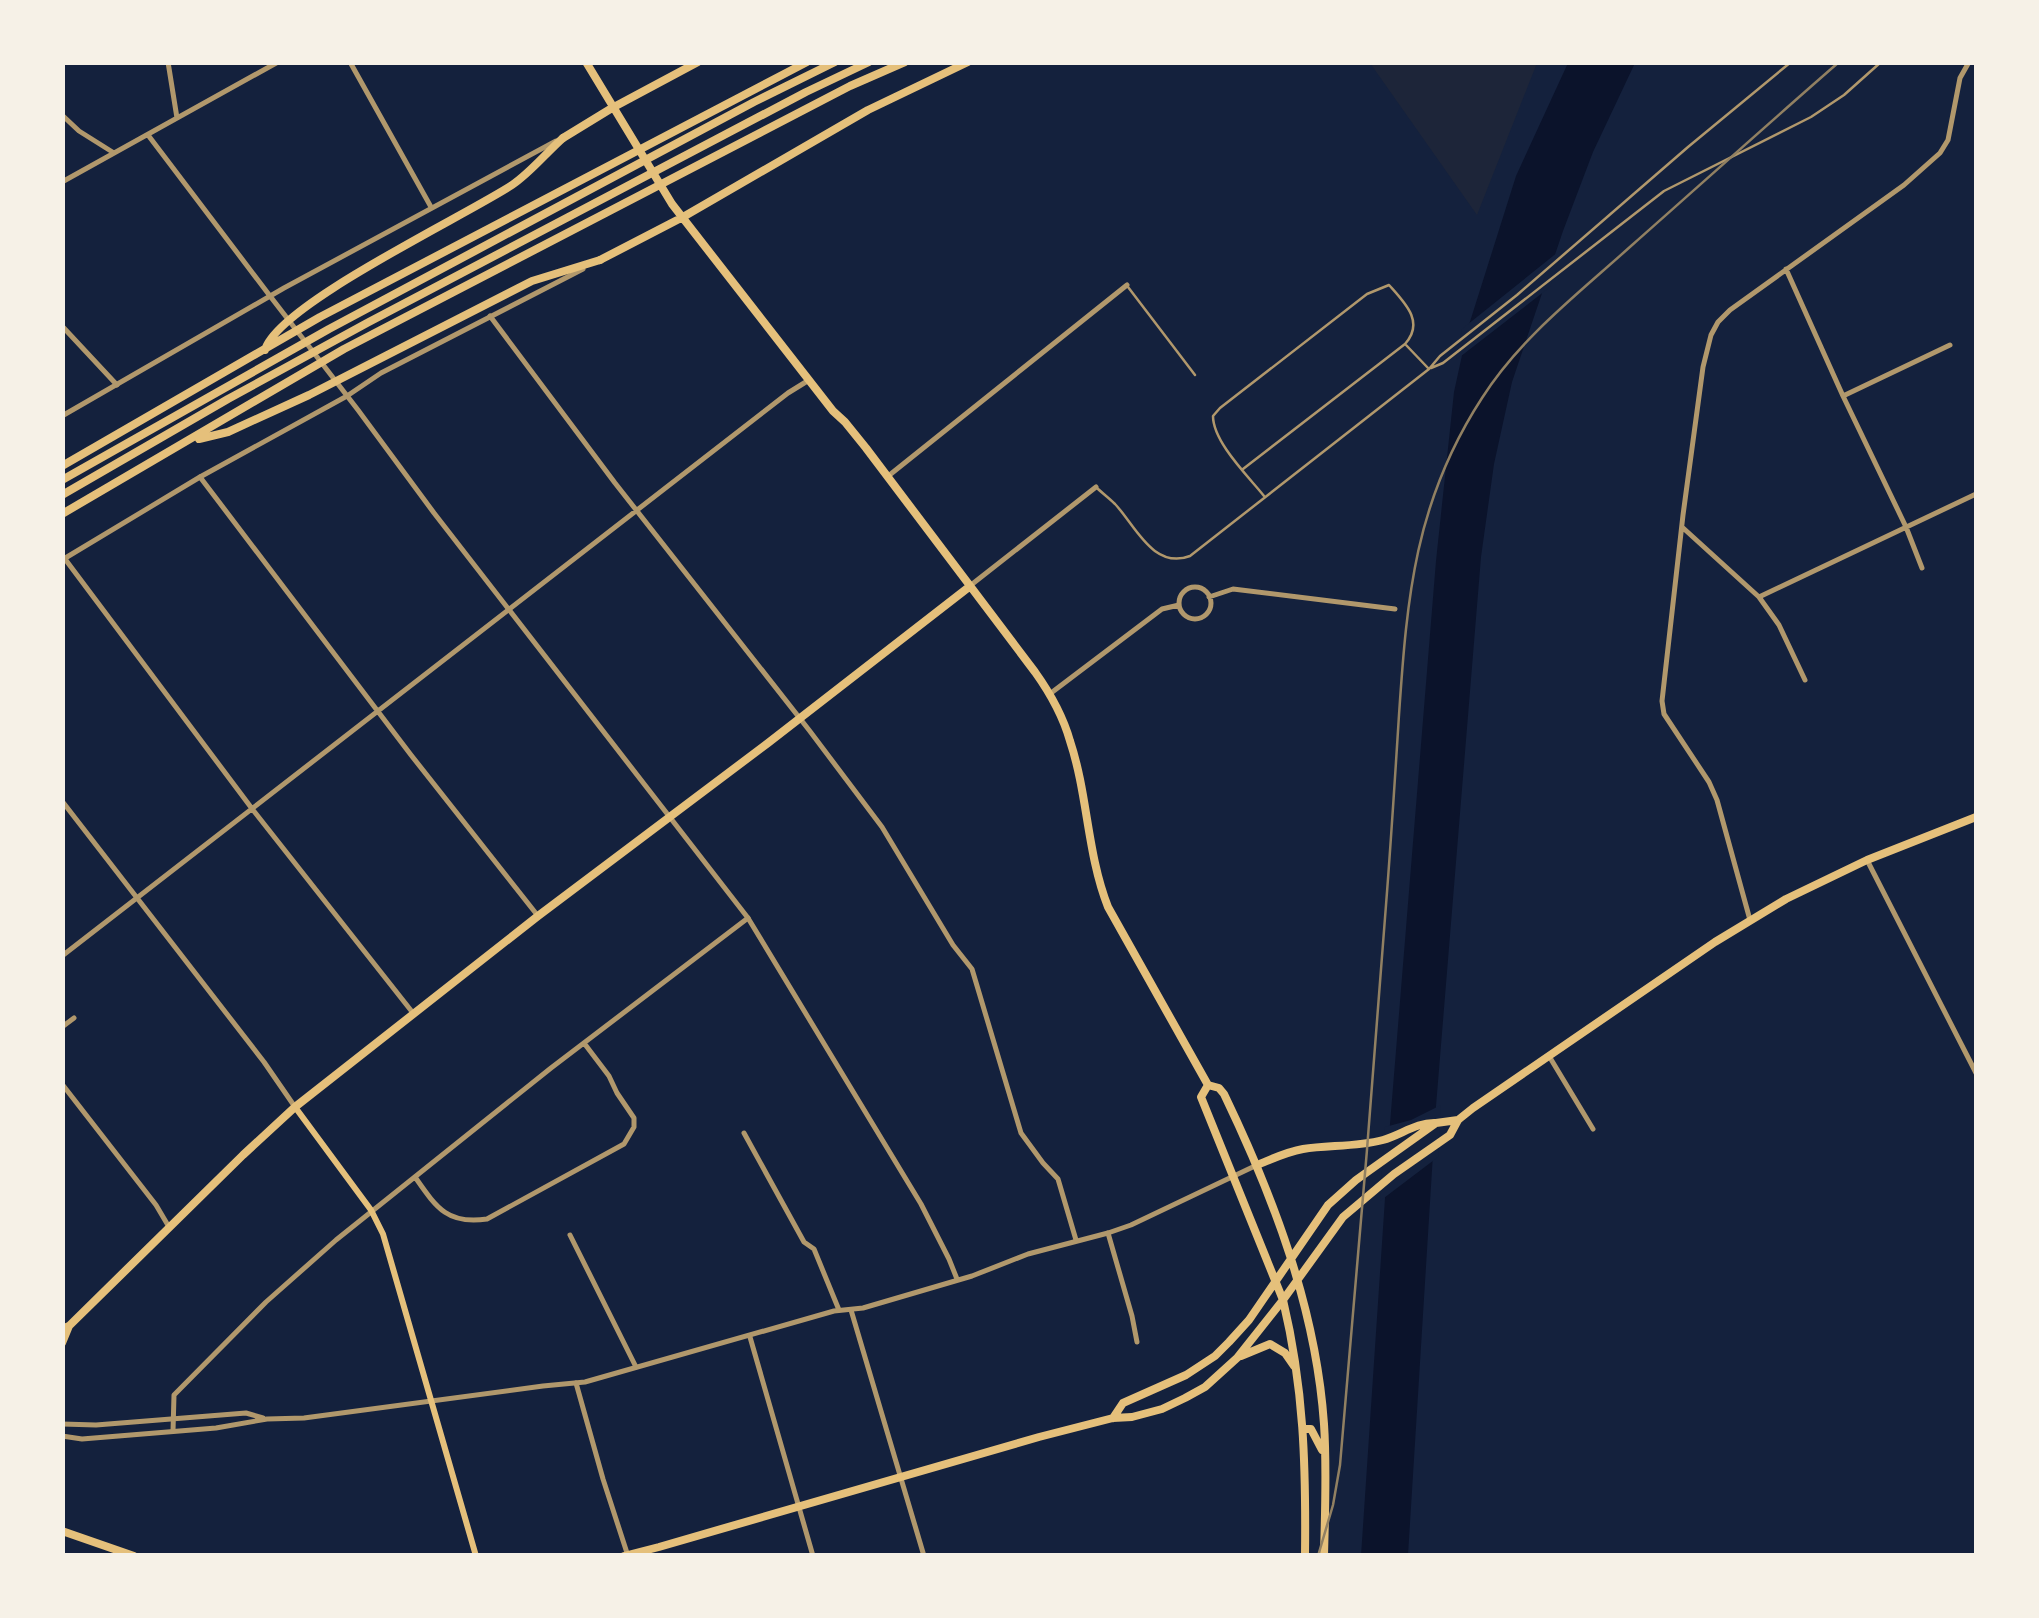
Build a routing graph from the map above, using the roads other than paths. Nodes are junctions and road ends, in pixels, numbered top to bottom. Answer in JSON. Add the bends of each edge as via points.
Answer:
{"nodes":[{"id":1,"x":168,"y":62,"type":"edge"},
{"id":2,"x":278,"y":62,"type":"edge"},
{"id":3,"x":350,"y":62,"type":"edge"},
{"id":4,"x":586,"y":62,"type":"edge"},
{"id":5,"x":698,"y":62,"type":"edge"},
{"id":6,"x":807,"y":62,"type":"edge"},
{"id":7,"x":835,"y":62,"type":"edge"},
{"id":8,"x":869,"y":62,"type":"edge"},
{"id":9,"x":905,"y":62,"type":"edge"},
{"id":10,"x":968,"y":62,"type":"edge"},
{"id":11,"x":1791,"y":62,"type":"edge"},
{"id":12,"x":1881,"y":62,"type":"edge"},
{"id":13,"x":1968,"y":62,"type":"edge"},
{"id":14,"x":612,"y":108,"type":"junction"},
{"id":15,"x":62,"y":114,"type":"edge"},
{"id":16,"x":178,"y":118,"type":"junction"},
{"id":17,"x":148,"y":134,"type":"junction"},
{"id":18,"x":563,"y":138,"type":"junction"},
{"id":19,"x":114,"y":153,"type":"junction"},
{"id":20,"x":62,"y":182,"type":"edge"},
{"id":21,"x":431,"y":206,"type":"junction"},
{"id":22,"x":682,"y":216,"type":"junction"},
{"id":23,"x":600,"y":260,"type":"junction"},
{"id":24,"x":1786,"y":269,"type":"junction"},
{"id":25,"x":1127,"y":286,"type":"joint"},
{"id":26,"x":270,"y":296,"type":"junction"},
{"id":27,"x":490,"y":316,"type":"junction"},
{"id":28,"x":62,"y":326,"type":"edge"},
{"id":29,"x":1405,"y":344,"type":"junction"},
{"id":30,"x":268,"y":345,"type":"junction"},
{"id":31,"x":1950,"y":345,"type":"dead end"},
{"id":32,"x":1429,"y":368,"type":"junction"},
{"id":33,"x":1194,"y":375,"type":"dead end"},
{"id":34,"x":809,"y":380,"type":"junction"},
{"id":35,"x":117,"y":385,"type":"junction"},
{"id":36,"x":347,"y":396,"type":"junction"},
{"id":37,"x":1843,"y":396,"type":"junction"},
{"id":38,"x":62,"y":416,"type":"edge"},
{"id":39,"x":190,"y":441,"type":"junction"},
{"id":40,"x":62,"y":466,"type":"edge"},
{"id":41,"x":1243,"y":469,"type":"junction"},
{"id":42,"x":200,"y":477,"type":"junction"},
{"id":43,"x":887,"y":477,"type":"junction"},
{"id":44,"x":62,"y":480,"type":"edge"},
{"id":45,"x":1096,"y":487,"type":"joint"},
{"id":46,"x":1976,"y":494,"type":"edge"},
{"id":47,"x":62,"y":495,"type":"edge"},
{"id":48,"x":1265,"y":497,"type":"junction"},
{"id":49,"x":636,"y":510,"type":"junction"},
{"id":50,"x":62,"y":514,"type":"edge"},
{"id":51,"x":1682,"y":527,"type":"junction"},
{"id":52,"x":1906,"y":528,"type":"junction"},
{"id":53,"x":64,"y":560,"type":"edge"},
{"id":54,"x":1922,"y":568,"type":"dead end"},
{"id":55,"x":969,"y":587,"type":"junction"},
{"id":56,"x":1209,"y":596,"type":"junction"},
{"id":57,"x":1759,"y":597,"type":"junction"},
{"id":58,"x":1179,"y":604,"type":"junction"},
{"id":59,"x":1395,"y":609,"type":"dead end"},
{"id":60,"x":509,"y":611,"type":"junction"},
{"id":61,"x":1805,"y":680,"type":"dead end"},
{"id":62,"x":1049,"y":694,"type":"junction"},
{"id":63,"x":378,"y":712,"type":"junction"},
{"id":64,"x":799,"y":718,"type":"junction"},
{"id":65,"x":62,"y":802,"type":"edge"},
{"id":66,"x":253,"y":810,"type":"junction"},
{"id":67,"x":669,"y":816,"type":"junction"},
{"id":68,"x":1976,"y":817,"type":"edge"},
{"id":69,"x":1867,"y":860,"type":"junction"},
{"id":70,"x":138,"y":898,"type":"junction"},
{"id":71,"x":538,"y":916,"type":"junction"},
{"id":72,"x":748,"y":918,"type":"junction"},
{"id":73,"x":1750,"y":920,"type":"junction"},
{"id":74,"x":62,"y":956,"type":"edge"},
{"id":75,"x":413,"y":1013,"type":"junction"},
{"id":76,"x":74,"y":1018,"type":"dead end"},
{"id":77,"x":62,"y":1027,"type":"edge"},
{"id":78,"x":584,"y":1042,"type":"junction"},
{"id":79,"x":1549,"y":1056,"type":"junction"},
{"id":80,"x":1976,"y":1073,"type":"edge"},
{"id":81,"x":62,"y":1084,"type":"edge"},
{"id":82,"x":1208,"y":1085,"type":"junction"},
{"id":83,"x":295,"y":1107,"type":"junction"},
{"id":84,"x":1458,"y":1120,"type":"junction"},
{"id":85,"x":1436,"y":1123,"type":"junction"},
{"id":86,"x":1593,"y":1129,"type":"dead end"},
{"id":87,"x":744,"y":1133,"type":"dead end"},
{"id":88,"x":1257,"y":1165,"type":"junction"},
{"id":89,"x":414,"y":1176,"type":"junction"},
{"id":90,"x":1234,"y":1176,"type":"junction"},
{"id":91,"x":371,"y":1210,"type":"junction"},
{"id":92,"x":169,"y":1227,"type":"junction"},
{"id":93,"x":1108,"y":1233,"type":"junction"},
{"id":94,"x":570,"y":1235,"type":"dead end"},
{"id":95,"x":1076,"y":1240,"type":"junction"},
{"id":96,"x":1290,"y":1258,"type":"junction"},
{"id":97,"x":957,"y":1280,"type":"junction"},
{"id":98,"x":1276,"y":1280,"type":"junction"},
{"id":99,"x":1298,"y":1280,"type":"junction"},
{"id":100,"x":1284,"y":1300,"type":"junction"},
{"id":101,"x":840,"y":1310,"type":"junction"},
{"id":102,"x":851,"y":1310,"type":"junction"},
{"id":103,"x":66,"y":1328,"type":"edge"},
{"id":104,"x":750,"y":1336,"type":"junction"},
{"id":105,"x":1137,"y":1342,"type":"dead end"},
{"id":106,"x":62,"y":1344,"type":"edge"},
{"id":107,"x":1236,"y":1358,"type":"junction"},
{"id":108,"x":636,"y":1367,"type":"junction"},
{"id":109,"x":1297,"y":1371,"type":"junction"},
{"id":110,"x":576,"y":1383,"type":"junction"},
{"id":111,"x":430,"y":1402,"type":"junction"},
{"id":112,"x":172,"y":1418,"type":"junction"},
{"id":113,"x":1114,"y":1418,"type":"junction"},
{"id":114,"x":267,"y":1419,"type":"junction"},
{"id":115,"x":62,"y":1424,"type":"edge"},
{"id":116,"x":1304,"y":1429,"type":"junction"},
{"id":117,"x":173,"y":1431,"type":"junction"},
{"id":118,"x":62,"y":1436,"type":"edge"},
{"id":119,"x":1326,"y":1456,"type":"junction"},
{"id":120,"x":902,"y":1476,"type":"junction"},
{"id":121,"x":799,"y":1505,"type":"junction"},
{"id":122,"x":64,"y":1530,"type":"edge"},
{"id":123,"x":626,"y":1555,"type":"edge"},
{"id":124,"x":134,"y":1556,"type":"edge"},
{"id":125,"x":476,"y":1556,"type":"edge"},
{"id":126,"x":814,"y":1556,"type":"edge"},
{"id":127,"x":924,"y":1556,"type":"edge"},
{"id":128,"x":1306,"y":1556,"type":"edge"},
{"id":129,"x":1324,"y":1556,"type":"edge"}],
"edges":[{"from":1,"to":16,"type":"street"},
{"from":2,"to":16,"type":"street"},
{"from":3,"to":21,"type":"street"},
{"from":4,"to":14,"type":"main road"},
{"from":5,"to":14,"type":"main road"},
{"from":6,"to":30,"type":"main road"},
{"from":7,"to":44,"type":"main road","via":[[329,329]]},
{"from":8,"to":47,"type":"main road","via":[[337,340]]},
{"from":9,"to":39,"type":"main road","via":[[344,349]]},
{"from":10,"to":22,"type":"main road","via":[[868,110]]},
{"from":11,"to":32,"type":"lane"},
{"from":12,"to":32,"type":"lane","via":[[1826,108],[1648,202]]},
{"from":13,"to":24,"type":"street","via":[[1940,153]]},
{"from":14,"to":18,"type":"main road"},
{"from":14,"to":22,"type":"main road"},
{"from":15,"to":19,"type":"street"},
{"from":16,"to":17,"type":"street"},
{"from":17,"to":19,"type":"street"},
{"from":17,"to":26,"type":"street"},
{"from":18,"to":21,"type":"street"},
{"from":18,"to":30,"type":"main road","via":[[515,183],[309,303]]},
{"from":19,"to":20,"type":"street"},
{"from":21,"to":26,"type":"street"},
{"from":22,"to":23,"type":"main road"},
{"from":22,"to":34,"type":"main road"},
{"from":23,"to":27,"type":"street"},
{"from":23,"to":39,"type":"main road","via":[[532,281],[310,395],[228,432]]},
{"from":24,"to":37,"type":"street"},
{"from":24,"to":51,"type":"street","via":[[1718,322],[1706,352]]},
{"from":25,"to":33,"type":"lane"},
{"from":25,"to":43,"type":"street"},
{"from":26,"to":35,"type":"street"},
{"from":26,"to":36,"type":"street"},
{"from":27,"to":36,"type":"street"},
{"from":27,"to":49,"type":"street"},
{"from":28,"to":35,"type":"street"},
{"from":29,"to":32,"type":"lane"},
{"from":29,"to":41,"type":"lane"},
{"from":29,"to":41,"type":"lane","via":[[1414,335],[1408,306],[1389,285],[1366,294],[1213,416],[1215,431]]},
{"from":30,"to":40,"type":"main road"},
{"from":31,"to":37,"type":"street"},
{"from":32,"to":48,"type":"lane"},
{"from":34,"to":43,"type":"main road"},
{"from":34,"to":49,"type":"street"},
{"from":35,"to":38,"type":"street"},
{"from":36,"to":42,"type":"street"},
{"from":36,"to":60,"type":"street"},
{"from":37,"to":52,"type":"street"},
{"from":39,"to":50,"type":"main road"},
{"from":41,"to":48,"type":"lane"},
{"from":42,"to":53,"type":"street"},
{"from":42,"to":63,"type":"street"},
{"from":43,"to":55,"type":"main road"},
{"from":45,"to":48,"type":"lane","via":[[1154,551],[1174,560],[1190,556]]},
{"from":45,"to":55,"type":"street"},
{"from":46,"to":52,"type":"street"},
{"from":49,"to":60,"type":"street"},
{"from":49,"to":64,"type":"street"},
{"from":51,"to":57,"type":"street"},
{"from":51,"to":73,"type":"street","via":[[1664,714],[1717,800]]},
{"from":52,"to":54,"type":"street"},
{"from":52,"to":57,"type":"street"},
{"from":53,"to":66,"type":"street"},
{"from":55,"to":62,"type":"main road"},
{"from":55,"to":64,"type":"main road"},
{"from":56,"to":58,"type":"street","via":[[1193,587]]},
{"from":56,"to":58,"type":"street","via":[[1208,611],[1196,619]]},
{"from":56,"to":59,"type":"street","via":[[1233,588]]},
{"from":57,"to":61,"type":"street"},
{"from":58,"to":62,"type":"street"},
{"from":60,"to":63,"type":"street"},
{"from":60,"to":67,"type":"street"},
{"from":62,"to":82,"type":"main road","via":[[1071,743],[1108,907]]},
{"from":63,"to":66,"type":"street"},
{"from":63,"to":71,"type":"street"},
{"from":64,"to":67,"type":"main road"},
{"from":64,"to":95,"type":"street","via":[[882,827],[972,969],[1021,1134],[1058,1178]]},
{"from":65,"to":70,"type":"street"},
{"from":66,"to":70,"type":"street"},
{"from":66,"to":75,"type":"street"},
{"from":67,"to":71,"type":"main road"},
{"from":67,"to":72,"type":"street"},
{"from":68,"to":69,"type":"main road"},
{"from":69,"to":73,"type":"main road"},
{"from":69,"to":80,"type":"street"},
{"from":70,"to":74,"type":"street"},
{"from":70,"to":83,"type":"street"},
{"from":71,"to":75,"type":"main road"},
{"from":72,"to":78,"type":"street"},
{"from":72,"to":97,"type":"street","via":[[931,1222]]},
{"from":73,"to":79,"type":"main road"},
{"from":75,"to":83,"type":"main road"},
{"from":76,"to":77,"type":"street"},
{"from":78,"to":89,"type":"street"},
{"from":78,"to":89,"type":"street","via":[[634,1118],[624,1144],[487,1219],[447,1215]]},
{"from":79,"to":84,"type":"main road"},
{"from":79,"to":86,"type":"street"},
{"from":81,"to":92,"type":"street"},
{"from":82,"to":88,"type":"main road","via":[[1224,1094]]},
{"from":82,"to":90,"type":"main road","via":[[1201,1097]]},
{"from":83,"to":91,"type":"main road"},
{"from":83,"to":92,"type":"main road"},
{"from":84,"to":85,"type":"main road"},
{"from":84,"to":99,"type":"main road","via":[[1450,1135],[1343,1216]]},
{"from":85,"to":88,"type":"main road"},
{"from":85,"to":96,"type":"main road","via":[[1328,1205]]},
{"from":87,"to":101,"type":"street","via":[[814,1249]]},
{"from":88,"to":90,"type":"street"},
{"from":88,"to":96,"type":"main road"},
{"from":89,"to":91,"type":"street"},
{"from":90,"to":93,"type":"street"},
{"from":90,"to":98,"type":"main road"},
{"from":91,"to":111,"type":"main road"},
{"from":91,"to":112,"type":"street","via":[[174,1395]]},
{"from":92,"to":103,"type":"main road"},
{"from":93,"to":95,"type":"street"},
{"from":93,"to":105,"type":"street"},
{"from":94,"to":108,"type":"street"},
{"from":95,"to":97,"type":"street"},
{"from":96,"to":98,"type":"main road"},
{"from":96,"to":99,"type":"main road"},
{"from":97,"to":102,"type":"street"},
{"from":98,"to":100,"type":"main road"},
{"from":98,"to":113,"type":"main road","via":[[1214,1356],[1123,1403]]},
{"from":99,"to":100,"type":"main road"},
{"from":99,"to":119,"type":"main road","via":[[1318,1372]]},
{"from":100,"to":107,"type":"main road"},
{"from":100,"to":109,"type":"main road"},
{"from":101,"to":102,"type":"street"},
{"from":101,"to":104,"type":"street"},
{"from":102,"to":120,"type":"street"},
{"from":103,"to":106,"type":"main road"},
{"from":104,"to":108,"type":"street"},
{"from":104,"to":121,"type":"street"},
{"from":107,"to":109,"type":"main road","via":[[1270,1344]]},
{"from":107,"to":113,"type":"main road","via":[[1204,1387],[1162,1410]]},
{"from":108,"to":110,"type":"street"},
{"from":109,"to":116,"type":"main road"},
{"from":110,"to":111,"type":"street"},
{"from":110,"to":123,"type":"street"},
{"from":111,"to":114,"type":"street"},
{"from":111,"to":125,"type":"main road"},
{"from":112,"to":114,"type":"street","via":[[246,1413]]},
{"from":112,"to":115,"type":"street"},
{"from":112,"to":117,"type":"street"},
{"from":113,"to":120,"type":"main road"},
{"from":114,"to":117,"type":"street"},
{"from":116,"to":119,"type":"main road","via":[[1315,1434]]},
{"from":116,"to":128,"type":"main road"},
{"from":117,"to":118,"type":"street"},
{"from":119,"to":129,"type":"main road"},
{"from":120,"to":121,"type":"main road"},
{"from":120,"to":127,"type":"street"},
{"from":121,"to":123,"type":"main road"},
{"from":121,"to":126,"type":"street"},
{"from":122,"to":124,"type":"main road"}]}
